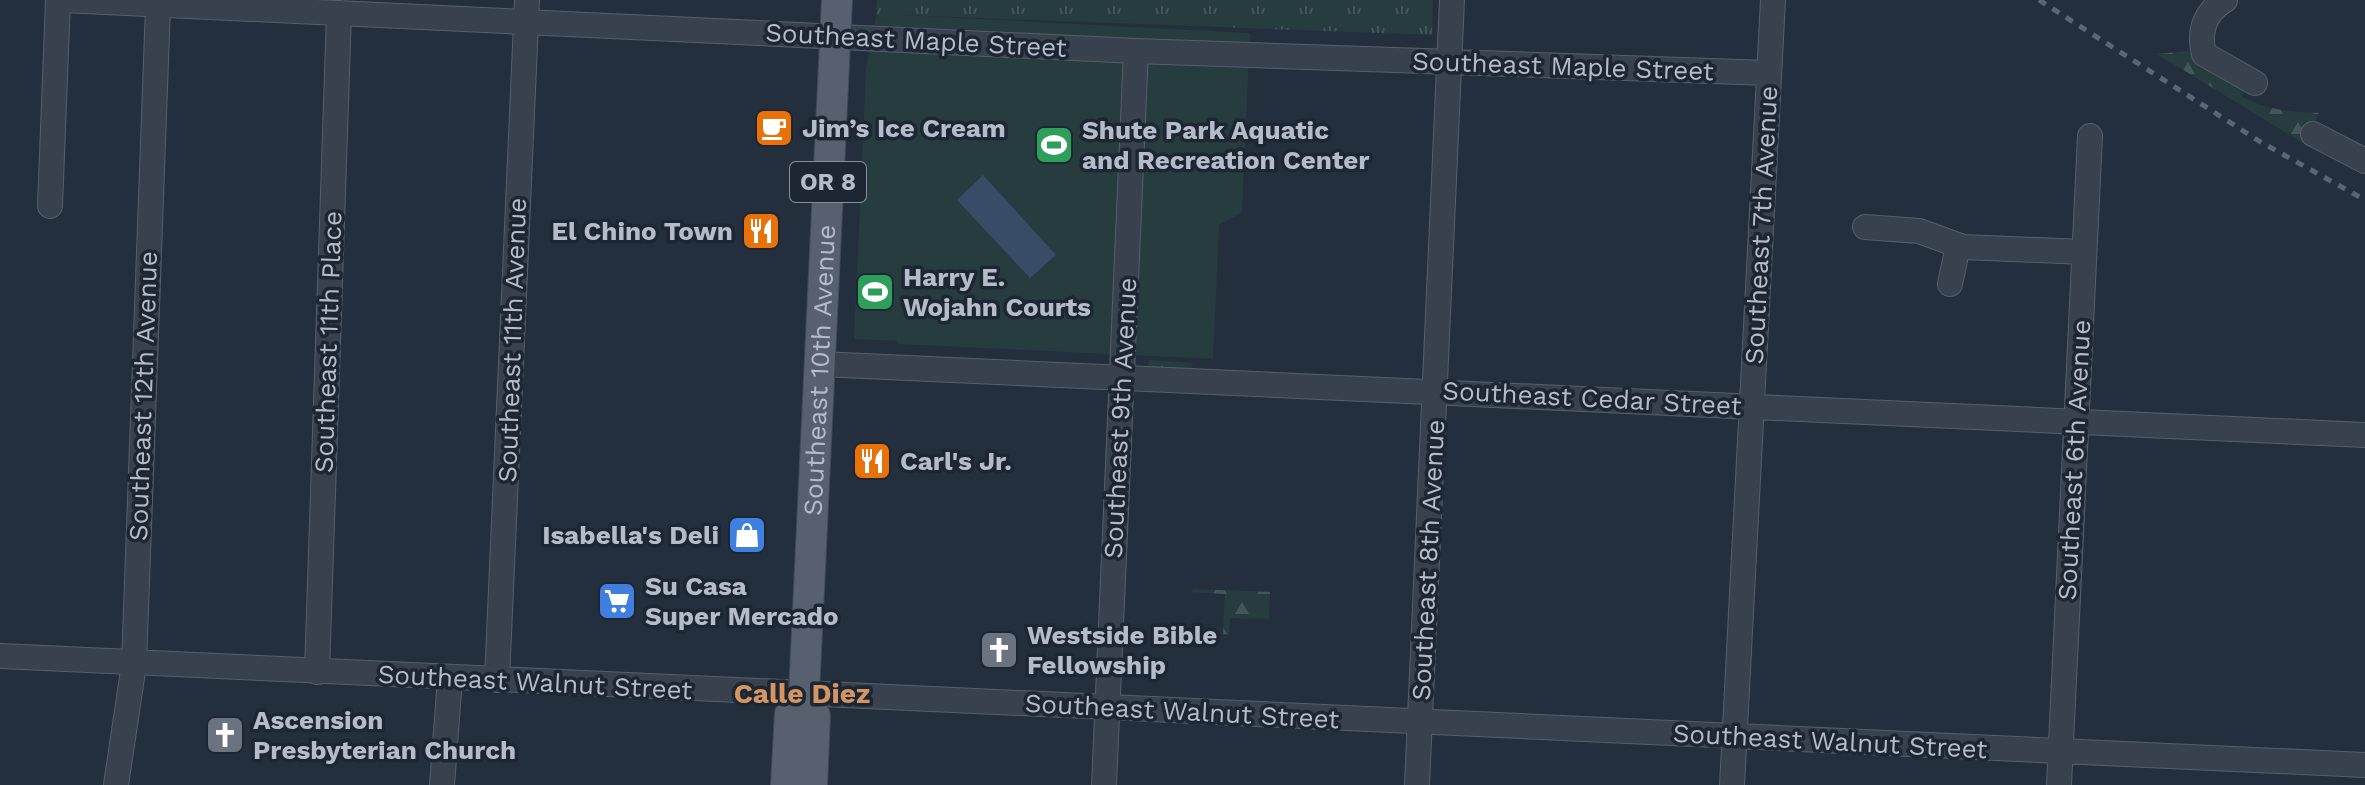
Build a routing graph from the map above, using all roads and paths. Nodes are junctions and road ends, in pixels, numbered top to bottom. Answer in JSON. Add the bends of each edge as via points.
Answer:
{"nodes":[{"id":1,"x":61,"y":0,"type":"edge"},
{"id":2,"x":837,"y":0,"type":"edge"},
{"id":3,"x":1452,"y":0,"type":"edge"},
{"id":4,"x":1773,"y":0,"type":"edge"},
{"id":5,"x":2225,"y":0,"type":"edge"},
{"id":6,"x":158,"y":6,"type":"junction"},
{"id":7,"x":526,"y":10,"type":"edge"},
{"id":8,"x":339,"y":13,"type":"junction"},
{"id":9,"x":836,"y":36,"type":"junction"},
{"id":10,"x":1136,"y":51,"type":"junction"},
{"id":11,"x":1450,"y":63,"type":"junction"},
{"id":12,"x":1769,"y":73,"type":"junction"},
{"id":13,"x":2255,"y":83,"type":"dead end"},
{"id":14,"x":2313,"y":134,"type":"dead end"},
{"id":15,"x":2090,"y":136,"type":"dead end"},
{"id":16,"x":2365,"y":161,"type":"edge"},
{"id":17,"x":50,"y":206,"type":"dead end"},
{"id":18,"x":1865,"y":227,"type":"dead end"},
{"id":19,"x":1958,"y":246,"type":"junction"},
{"id":20,"x":2084,"y":252,"type":"junction"},
{"id":21,"x":1950,"y":284,"type":"dead end"},
{"id":22,"x":820,"y":364,"type":"junction"},
{"id":23,"x":1122,"y":377,"type":"junction"},
{"id":24,"x":1436,"y":390,"type":"junction"},
{"id":25,"x":1751,"y":406,"type":"junction"},
{"id":26,"x":2076,"y":421,"type":"junction"},
{"id":27,"x":2365,"y":435,"type":"edge"},
{"id":28,"x":0,"y":656,"type":"edge"},
{"id":29,"x":134,"y":664,"type":"junction"},
{"id":30,"x":317,"y":672,"type":"junction"},
{"id":31,"x":450,"y":678,"type":"junction"},
{"id":32,"x":497,"y":680,"type":"junction"},
{"id":33,"x":804,"y":694,"type":"junction"},
{"id":34,"x":1107,"y":708,"type":"junction"},
{"id":35,"x":1420,"y":722,"type":"junction"},
{"id":36,"x":1734,"y":737,"type":"junction"},
{"id":37,"x":2061,"y":752,"type":"junction"},
{"id":38,"x":2365,"y":765,"type":"edge"},
{"id":39,"x":116,"y":785,"type":"edge"},
{"id":40,"x":442,"y":785,"type":"edge"},
{"id":41,"x":786,"y":785,"type":"edge"},
{"id":42,"x":812,"y":785,"type":"edge"},
{"id":43,"x":1104,"y":785,"type":"edge"},
{"id":44,"x":1417,"y":785,"type":"edge"},
{"id":45,"x":1732,"y":785,"type":"edge"},
{"id":46,"x":2059,"y":785,"type":"edge"}],
"edges":[{"from":1,"to":6,"type":"street","name":"Southeast Maple Street"},
{"from":1,"to":17,"type":"street"},
{"from":2,"to":9,"type":"main road","name":"Southeast 10th Avenue","number":"OR 8"},
{"from":3,"to":11,"type":"street","name":"Southeast 8th Avenue"},
{"from":4,"to":12,"type":"street","name":"Southeast 7th Avenue"},
{"from":5,"to":13,"type":"street","via":[[2203,24],[2204,54]]},
{"from":6,"to":8,"type":"street","name":"Southeast Maple Street"},
{"from":6,"to":29,"type":"street","name":"Southeast 12th Avenue"},
{"from":7,"to":8,"type":"street","name":"Southeast Maple Street"},
{"from":7,"to":9,"type":"street","name":"Southeast Maple Street"},
{"from":7,"to":32,"type":"street","name":"Southeast 11th Avenue"},
{"from":8,"to":30,"type":"street","name":"Southeast 11th Place"},
{"from":9,"to":10,"type":"street","name":"Southeast Maple Street"},
{"from":9,"to":22,"type":"main road","name":"Southeast 10th Avenue","number":"OR 8"},
{"from":10,"to":11,"type":"street","name":"Southeast Maple Street"},
{"from":10,"to":23,"type":"street","name":"Southeast 9th Avenue"},
{"from":11,"to":12,"type":"street","name":"Southeast Maple Street"},
{"from":11,"to":24,"type":"street","name":"Southeast 8th Avenue"},
{"from":12,"to":25,"type":"street","name":"Southeast 7th Avenue"},
{"from":14,"to":16,"type":"street"},
{"from":15,"to":20,"type":"street","name":"Southeast 6th Avenue"},
{"from":18,"to":19,"type":"street","via":[[1919,231]]},
{"from":19,"to":20,"type":"street"},
{"from":19,"to":21,"type":"street"},
{"from":20,"to":26,"type":"street","name":"Southeast 6th Avenue"},
{"from":22,"to":23,"type":"street","name":"Southeast Cedar Street"},
{"from":22,"to":33,"type":"main road","name":"Southeast 10th Avenue","number":"OR 8"},
{"from":23,"to":24,"type":"street","name":"Southeast Cedar Street"},
{"from":23,"to":34,"type":"street","name":"Southeast 9th Avenue"},
{"from":24,"to":25,"type":"street","name":"Southeast Cedar Street"},
{"from":24,"to":35,"type":"street","name":"Southeast 8th Avenue"},
{"from":25,"to":26,"type":"street","name":"Southeast Cedar Street"},
{"from":25,"to":36,"type":"street","name":"Southeast 7th Avenue"},
{"from":26,"to":27,"type":"street","name":"Southeast Cedar Street"},
{"from":26,"to":37,"type":"street","name":"Southeast 6th Avenue"},
{"from":28,"to":29,"type":"street","name":"Southeast Walnut Street"},
{"from":29,"to":30,"type":"street","name":"Southeast Walnut Street"},
{"from":29,"to":39,"type":"street","name":"Southeast 12th Avenue"},
{"from":30,"to":31,"type":"street","name":"Southeast Walnut Street"},
{"from":31,"to":32,"type":"street","name":"Southeast Walnut Street"},
{"from":31,"to":40,"type":"street"},
{"from":32,"to":33,"type":"street","name":"Southeast Walnut Street"},
{"from":33,"to":34,"type":"street","name":"Southeast Walnut Street"},
{"from":33,"to":41,"type":"main road","name":"Southeast 10th Avenue","number":"OR 8","via":[[790,714]]},
{"from":33,"to":42,"type":"main road","name":"Southeast 10th Avenue","number":"OR 8","via":[[815,716]]},
{"from":34,"to":35,"type":"street","name":"Southeast Walnut Street"},
{"from":34,"to":43,"type":"street","name":"Southeast 9th Avenue"},
{"from":35,"to":36,"type":"street","name":"Southeast Walnut Street"},
{"from":35,"to":44,"type":"street","name":"Southeast 8th Avenue"},
{"from":36,"to":37,"type":"street","name":"Southeast Walnut Street"},
{"from":36,"to":45,"type":"street","name":"Southeast 7th Avenue"},
{"from":37,"to":38,"type":"street","name":"Southeast Walnut Street"},
{"from":37,"to":46,"type":"street","name":"Southeast 6th Avenue"}]}
